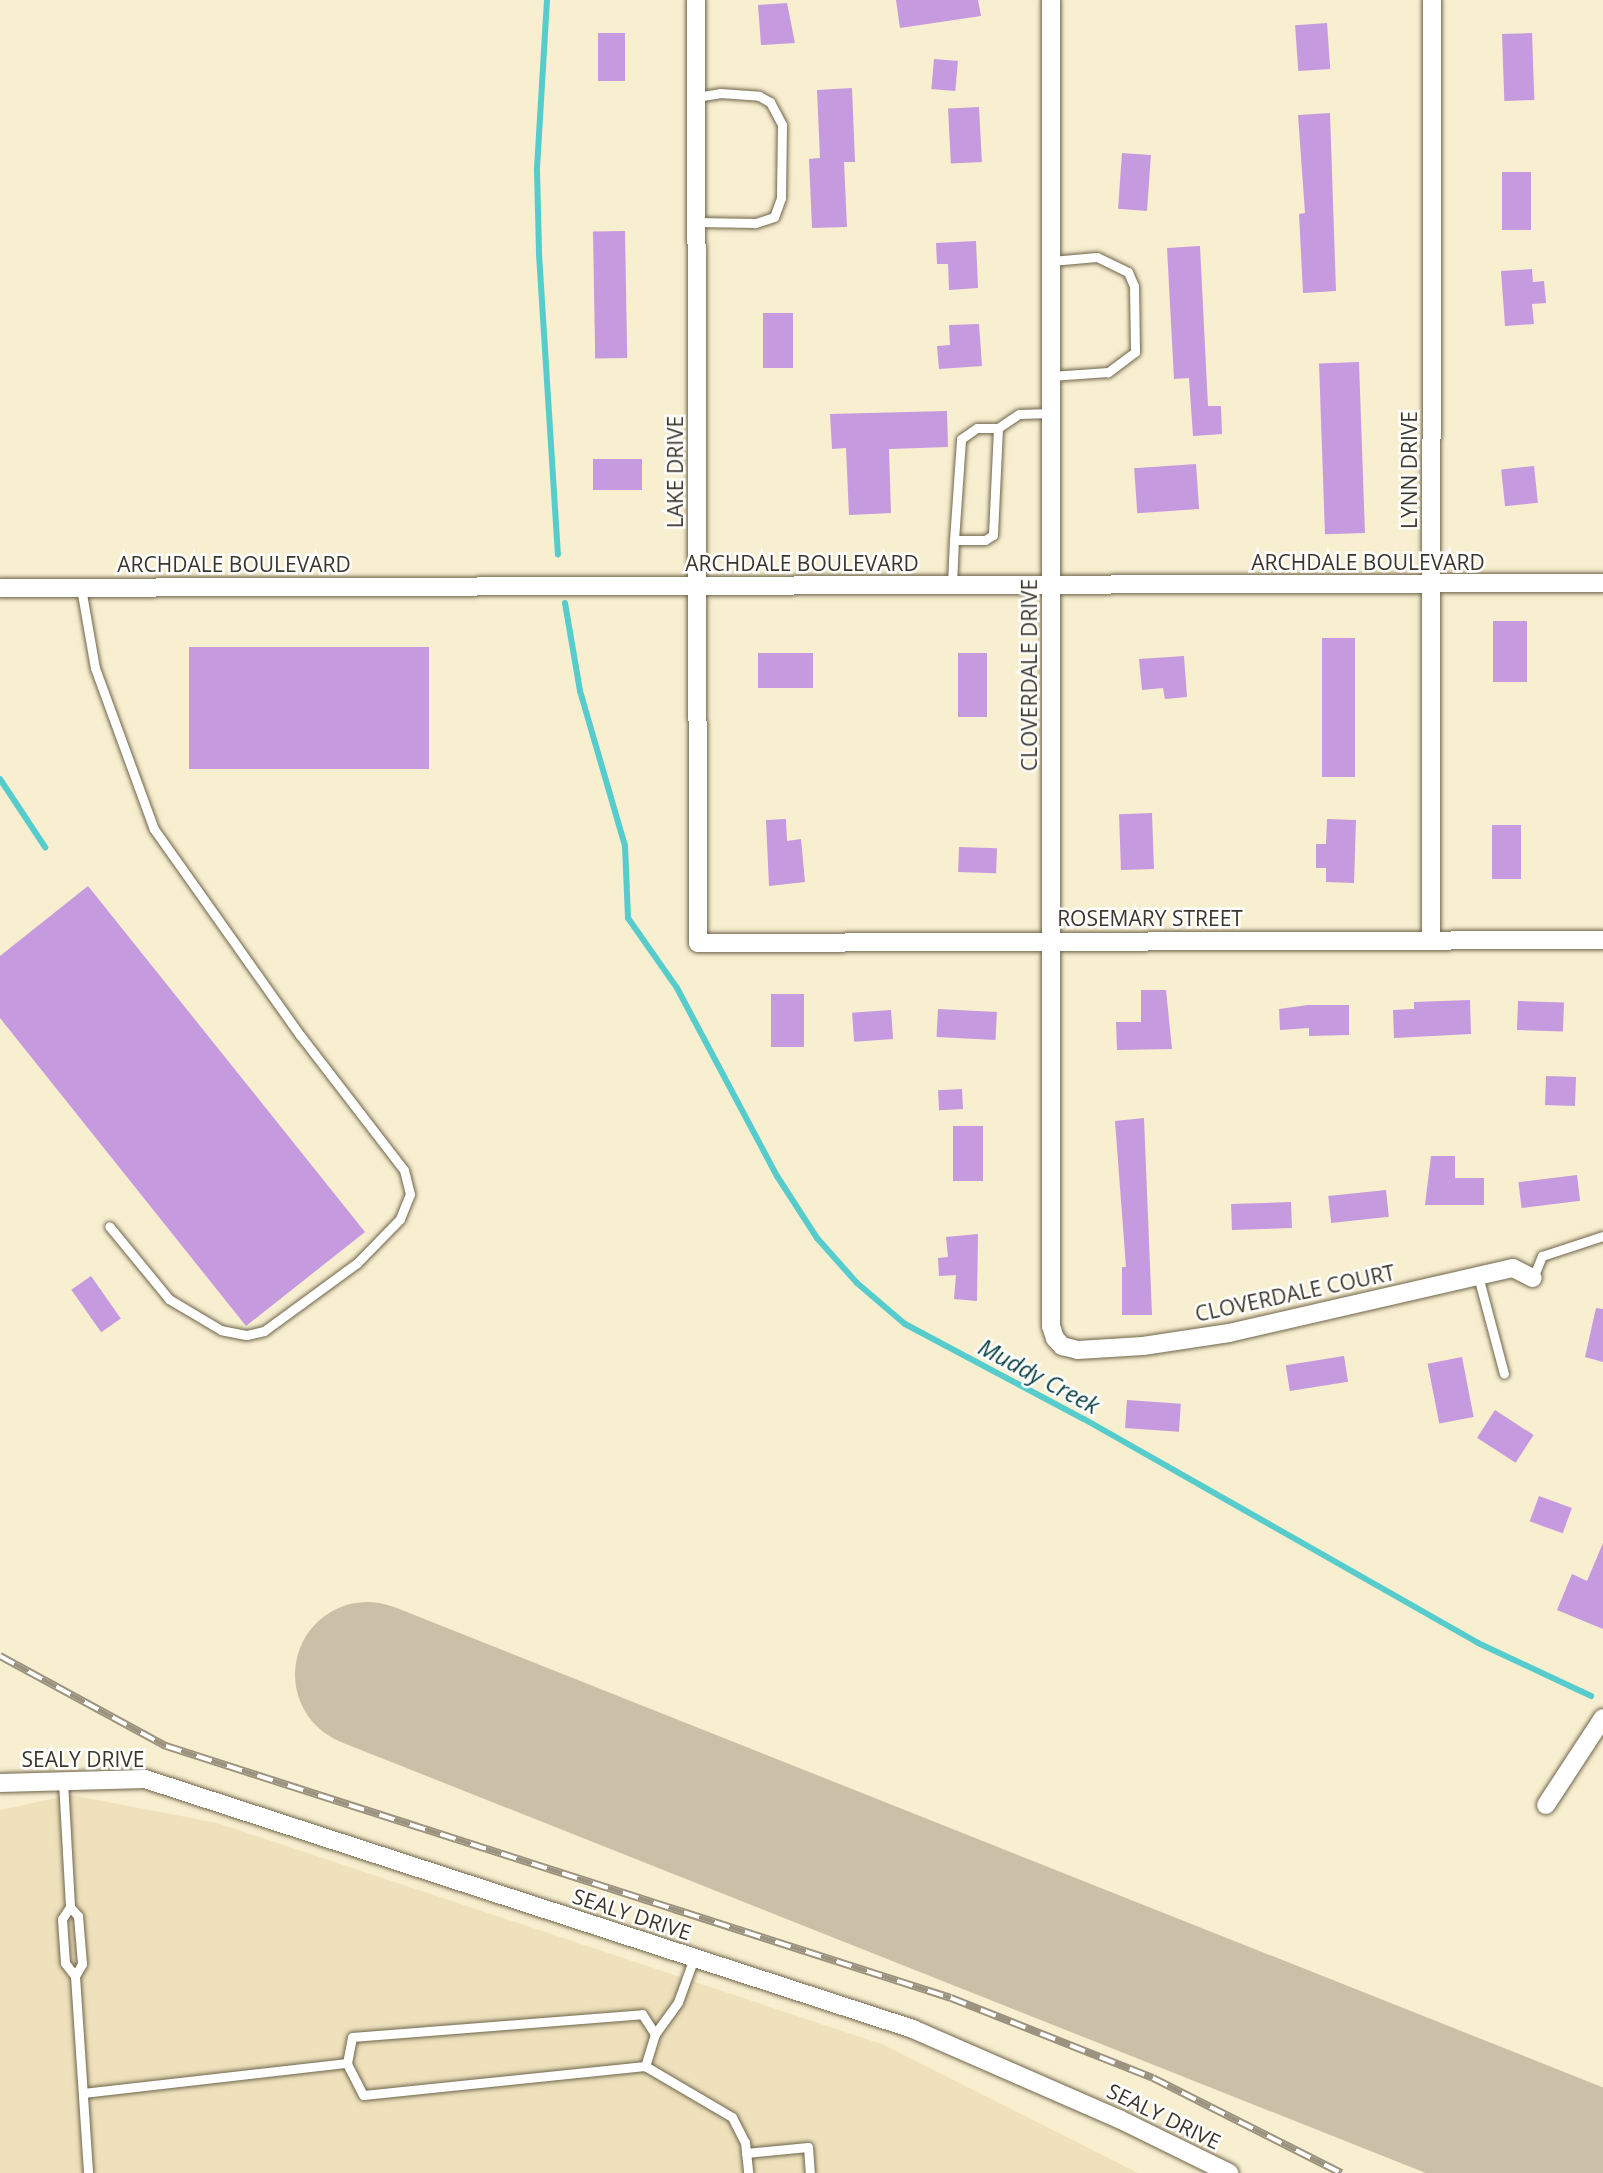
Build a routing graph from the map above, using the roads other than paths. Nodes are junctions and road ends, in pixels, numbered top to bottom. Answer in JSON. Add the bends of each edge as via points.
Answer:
{"nodes":[{"id":1,"x":696,"y":0,"type":"edge"},
{"id":2,"x":1051,"y":0,"type":"edge"},
{"id":3,"x":1432,"y":0,"type":"edge"},
{"id":4,"x":696,"y":97,"type":"junction"},
{"id":5,"x":697,"y":222,"type":"junction"},
{"id":6,"x":1051,"y":261,"type":"junction"},
{"id":7,"x":1051,"y":376,"type":"junction"},
{"id":8,"x":1051,"y":413,"type":"junction"},
{"id":9,"x":998,"y":428,"type":"junction"},
{"id":10,"x":954,"y":540,"type":"junction"},
{"id":11,"x":1603,"y":583,"type":"edge"},
{"id":12,"x":698,"y":585,"type":"junction"},
{"id":13,"x":952,"y":585,"type":"junction"},
{"id":14,"x":1432,"y":585,"type":"junction"},
{"id":15,"x":1052,"y":586,"type":"junction"},
{"id":16,"x":0,"y":588,"type":"edge"},
{"id":17,"x":80,"y":588,"type":"junction"},
{"id":18,"x":1431,"y":940,"type":"junction"},
{"id":19,"x":1603,"y":940,"type":"edge"},
{"id":20,"x":1052,"y":941,"type":"junction"},
{"id":21,"x":698,"y":943,"type":"joint"},
{"id":22,"x":108,"y":1226,"type":"dead end"},
{"id":23,"x":1603,"y":1236,"type":"edge"},
{"id":24,"x":1478,"y":1276,"type":"junction"},
{"id":25,"x":1533,"y":1278,"type":"joint"},
{"id":26,"x":1062,"y":1346,"type":"joint"},
{"id":27,"x":1504,"y":1374,"type":"dead end"},
{"id":28,"x":1603,"y":1718,"type":"edge"},
{"id":29,"x":63,"y":1780,"type":"junction"},
{"id":30,"x":0,"y":1783,"type":"edge"},
{"id":31,"x":1546,"y":1805,"type":"dead end"},
{"id":32,"x":70,"y":1907,"type":"junction"},
{"id":33,"x":694,"y":1958,"type":"junction"},
{"id":34,"x":75,"y":1976,"type":"junction"},
{"id":35,"x":655,"y":2034,"type":"junction"},
{"id":36,"x":346,"y":2063,"type":"junction"},
{"id":37,"x":645,"y":2066,"type":"junction"},
{"id":38,"x":83,"y":2093,"type":"junction"},
{"id":39,"x":746,"y":2153,"type":"junction"},
{"id":40,"x":88,"y":2173,"type":"edge"},
{"id":41,"x":748,"y":2173,"type":"edge"},
{"id":42,"x":810,"y":2173,"type":"edge"},
{"id":43,"x":1229,"y":2173,"type":"edge"}],
"edges":[{"from":1,"to":4,"type":"street","name":"LAKE DRIVE"},
{"from":2,"to":6,"type":"street","name":"CLOVERDALE DRIVE"},
{"from":3,"to":14,"type":"street","name":"LYNN DRIVE"},
{"from":4,"to":5,"type":"street","name":"LAKE DRIVE"},
{"from":4,"to":5,"type":"lane","via":[[720,93],[759,96],[770,102],[782,125],[781,198],[774,216],[755,223]]},
{"from":5,"to":12,"type":"street","name":"LAKE DRIVE"},
{"from":6,"to":7,"type":"street","name":"CLOVERDALE DRIVE"},
{"from":6,"to":7,"type":"lane","via":[[1097,257],[1128,272],[1134,286],[1135,352],[1108,372]]},
{"from":7,"to":8,"type":"street","name":"CLOVERDALE DRIVE"},
{"from":8,"to":9,"type":"lane","via":[[1019,414]]},
{"from":8,"to":15,"type":"street","name":"CLOVERDALE DRIVE"},
{"from":9,"to":10,"type":"lane","via":[[977,428],[961,439]]},
{"from":9,"to":10,"type":"lane","via":[[993,535],[985,540]]},
{"from":10,"to":13,"type":"lane"},
{"from":11,"to":14,"type":"street","name":"ARCHDALE BOULEVARD"},
{"from":12,"to":13,"type":"street","name":"ARCHDALE BOULEVARD"},
{"from":12,"to":17,"type":"street","name":"ARCHDALE BOULEVARD"},
{"from":12,"to":21,"type":"street","name":"LAKE DRIVE"},
{"from":13,"to":15,"type":"street","name":"ARCHDALE BOULEVARD"},
{"from":14,"to":15,"type":"street","name":"ARCHDALE BOULEVARD"},
{"from":14,"to":18,"type":"street","name":"LYNN DRIVE"},
{"from":15,"to":20,"type":"street","name":"CLOVERDALE DRIVE"},
{"from":16,"to":17,"type":"street","name":"ARCHDALE BOULEVARD"},
{"from":17,"to":22,"type":"lane","via":[[95,668],[154,829],[300,1035],[404,1170],[410,1194],[400,1219],[357,1262],[264,1331],[246,1335],[221,1330],[169,1298]]},
{"from":18,"to":19,"type":"street","name":"ROSEMARY STREET"},
{"from":18,"to":20,"type":"street","name":"ROSEMARY STREET"},
{"from":20,"to":21,"type":"street","name":"ROSEMARY STREET"},
{"from":20,"to":26,"type":"street","name":"CLOVERDALE DRIVE","via":[[1051,1326]]},
{"from":23,"to":25,"type":"lane","via":[[1542,1256]]},
{"from":24,"to":25,"type":"street","name":"CLOVERDALE COURT","via":[[1513,1268]]},
{"from":24,"to":26,"type":"street","name":"CLOVERDALE COURT","via":[[1229,1333],[1096,1351]]},
{"from":24,"to":27,"type":"lane"},
{"from":28,"to":31,"type":"street"},
{"from":29,"to":30,"type":"street","name":"SEALY DRIVE"},
{"from":29,"to":32,"type":"lane"},
{"from":29,"to":33,"type":"street","name":"SEALY DRIVE","via":[[145,1779]]},
{"from":32,"to":34,"type":"lane","via":[[78,1916],[82,1964]]},
{"from":32,"to":34,"type":"lane","via":[[62,1919],[62,1930],[65,1964]]},
{"from":33,"to":35,"type":"lane","via":[[678,2002]]},
{"from":33,"to":43,"type":"street","name":"SEALY DRIVE","via":[[913,2029],[1119,2119]]},
{"from":34,"to":38,"type":"lane"},
{"from":35,"to":36,"type":"lane","via":[[642,2014],[352,2037]]},
{"from":35,"to":37,"type":"lane"},
{"from":36,"to":37,"type":"lane","via":[[363,2095]]},
{"from":36,"to":38,"type":"lane"},
{"from":37,"to":39,"type":"lane","via":[[732,2118],[741,2129]]},
{"from":38,"to":40,"type":"lane"},
{"from":39,"to":41,"type":"lane"},
{"from":39,"to":42,"type":"lane","via":[[808,2147]]}]}
